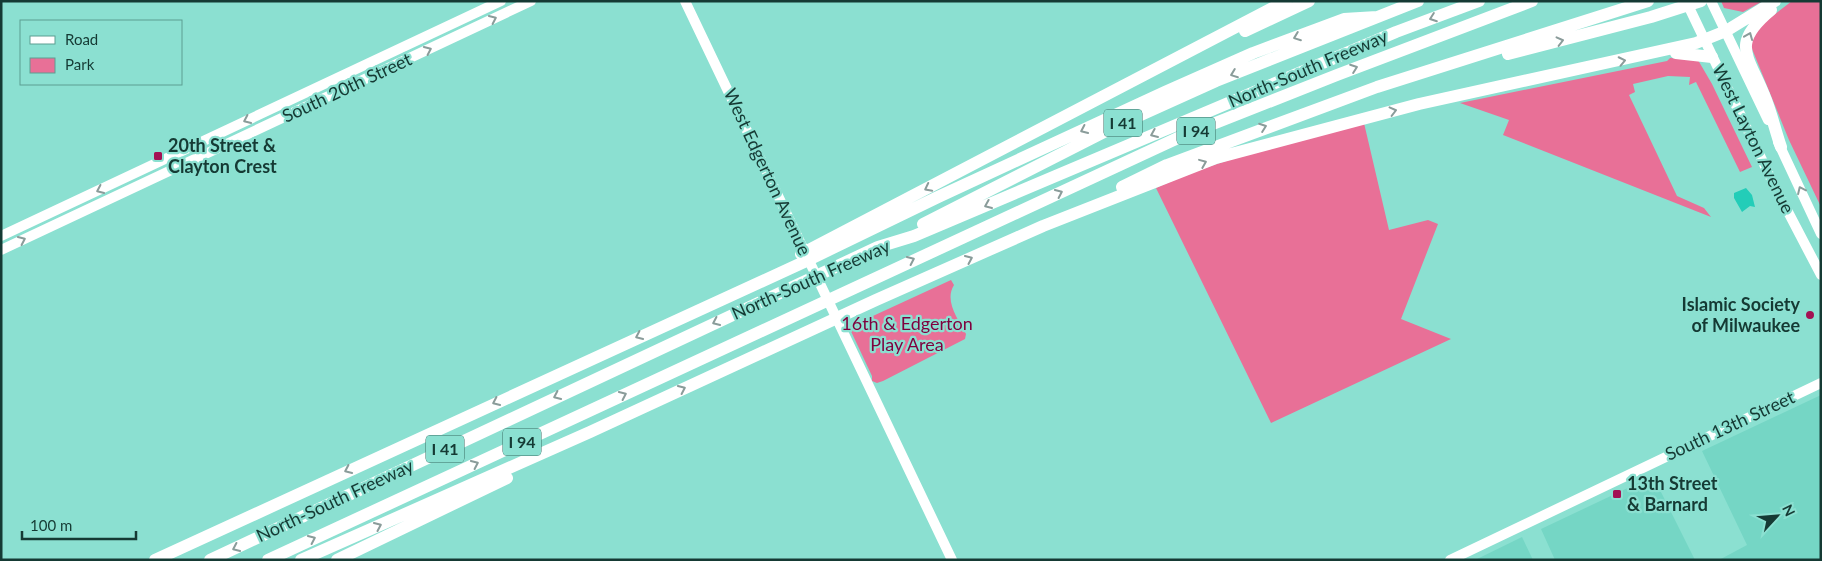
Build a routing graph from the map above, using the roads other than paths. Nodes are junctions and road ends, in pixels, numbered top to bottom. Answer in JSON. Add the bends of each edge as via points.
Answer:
{"nodes":[{"id":1,"x":501,"y":1,"type":"edge"},
{"id":2,"x":531,"y":1,"type":"edge"},
{"id":3,"x":685,"y":1,"type":"edge"},
{"id":4,"x":1286,"y":1,"type":"edge"},
{"id":5,"x":1309,"y":1,"type":"edge"},
{"id":6,"x":1418,"y":1,"type":"edge"},
{"id":7,"x":1479,"y":1,"type":"edge"},
{"id":8,"x":1532,"y":1,"type":"edge"},
{"id":9,"x":1648,"y":1,"type":"edge"},
{"id":10,"x":1686,"y":1,"type":"edge"},
{"id":11,"x":1701,"y":1,"type":"edge"},
{"id":12,"x":1711,"y":1,"type":"edge"},
{"id":13,"x":1774,"y":1,"type":"edge"},
{"id":14,"x":1781,"y":1,"type":"edge"},
{"id":15,"x":1377,"y":17,"type":"junction"},
{"id":16,"x":1726,"y":32,"type":"junction"},
{"id":17,"x":1704,"y":41,"type":"junction"},
{"id":18,"x":1661,"y":52,"type":"junction"},
{"id":19,"x":1712,"y":57,"type":"junction"},
{"id":20,"x":1377,"y":87,"type":"junction"},
{"id":21,"x":1083,"y":108,"type":"junction"},
{"id":22,"x":1781,"y":147,"type":"junction"},
{"id":23,"x":1043,"y":226,"type":"junction"},
{"id":24,"x":1821,"y":234,"type":"edge"},
{"id":25,"x":1,"y":236,"type":"edge"},
{"id":26,"x":846,"y":236,"type":"junction"},
{"id":27,"x":878,"y":247,"type":"junction"},
{"id":28,"x":1,"y":250,"type":"edge"},
{"id":29,"x":1821,"y":275,"type":"edge"},
{"id":30,"x":1821,"y":383,"type":"edge"},
{"id":31,"x":590,"y":432,"type":"junction"},
{"id":32,"x":155,"y":560,"type":"edge"},
{"id":33,"x":210,"y":560,"type":"edge"},
{"id":34,"x":268,"y":560,"type":"edge"},
{"id":35,"x":301,"y":560,"type":"edge"},
{"id":36,"x":337,"y":560,"type":"edge"},
{"id":37,"x":952,"y":560,"type":"edge"},
{"id":38,"x":1450,"y":560,"type":"edge"}],
"edges":[{"from":1,"to":25,"type":"street","name":"South 20th Street","one_way":true},
{"from":28,"to":2,"type":"street","name":"South 20th Street","one_way":true},
{"from":3,"to":37,"type":"street","name":"West Edgerton Avenue"},
{"from":4,"to":21,"type":"highway"},
{"from":5,"to":21,"type":"highway"},
{"from":6,"to":15,"type":"highway","number":"I 41"},
{"from":7,"to":27,"type":"highway","name":"North-South Freeway","number":"I 94","one_way":true,"via":[[1396,32],[914,236]]},
{"from":34,"to":8,"type":"highway","name":"North-South Freeway","number":"I 94","one_way":true,"via":[[1180,137]]},
{"from":9,"to":20,"type":"highway","number":"I 41"},
{"from":10,"to":17,"type":"street","name":"West Layton Avenue"},
{"from":20,"to":11,"type":"highway","one_way":true,"via":[[1641,20]]},
{"from":12,"to":16,"type":"street","name":"West Layton Avenue"},
{"from":13,"to":16,"type":"highway"},
{"from":22,"to":14,"type":"highway","one_way":true,"via":[[1764,95],[1746,57],[1752,29]]},
{"from":15,"to":26,"type":"highway","one_way":true,"via":[[1344,19],[1253,53]]},
{"from":15,"to":27,"type":"highway","number":"I 41","one_way":true,"via":[[1216,81],[1114,127]]},
{"from":16,"to":17,"type":"highway"},
{"from":16,"to":22,"type":"street","name":"West Layton Avenue"},
{"from":17,"to":18,"type":"highway"},
{"from":17,"to":19,"type":"street","name":"West Layton Avenue"},
{"from":18,"to":19,"type":"highway"},
{"from":23,"to":18,"type":"highway","one_way":true,"via":[[1216,158],[1270,142],[1419,104]]},
{"from":19,"to":29,"type":"street","name":"West Layton Avenue"},
{"from":23,"to":20,"type":"highway","number":"I 41","one_way":true,"via":[[1167,165]]},
{"from":21,"to":26,"type":"highway","one_way":true},
{"from":24,"to":22,"type":"street","name":"West Layton Avenue","one_way":true},
{"from":31,"to":23,"type":"highway","number":"I 41","one_way":true},
{"from":26,"to":32,"type":"highway","one_way":true,"via":[[689,315]]},
{"from":27,"to":33,"type":"highway","name":"North-South Freeway","number":"I 41","one_way":true},
{"from":30,"to":38,"type":"street","name":"South 13th Street"},
{"from":35,"to":31,"type":"highway","number":"I 41","one_way":true},
{"from":31,"to":36,"type":"highway","via":[[500,481]]}]}
